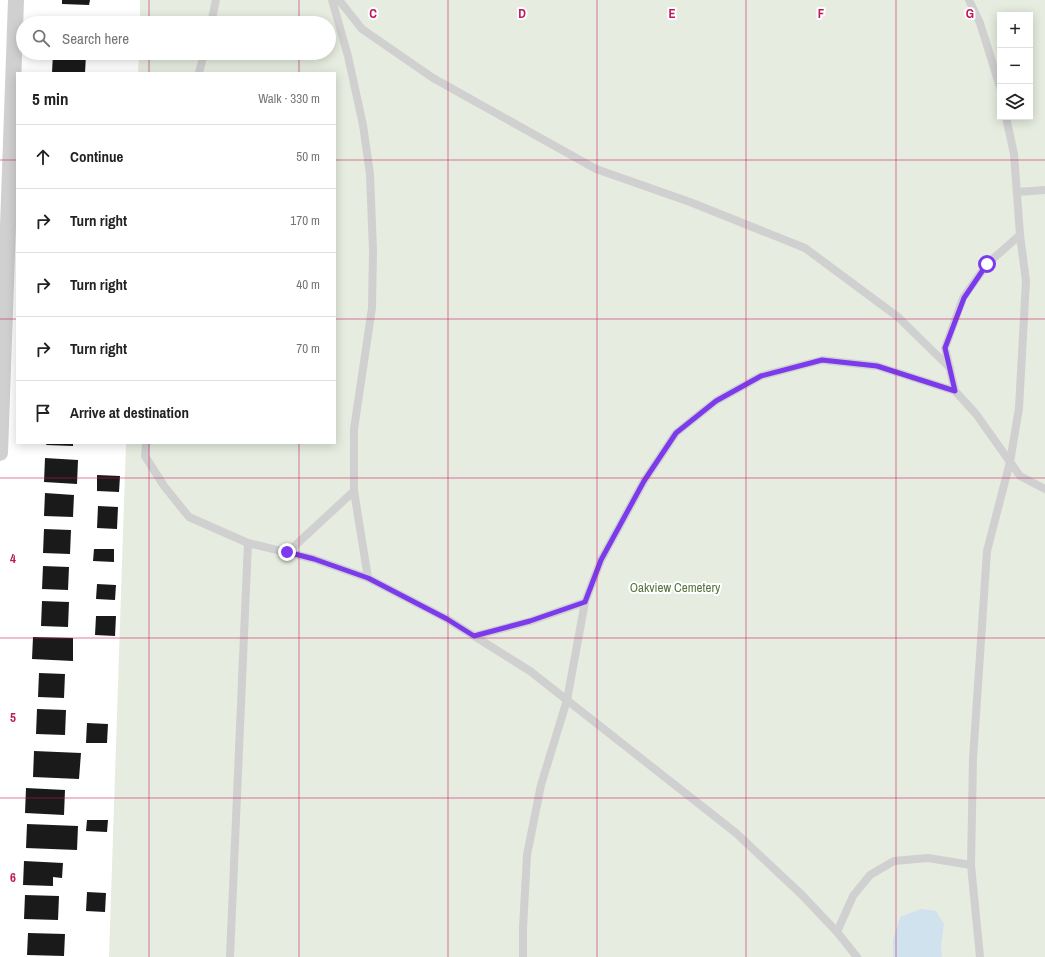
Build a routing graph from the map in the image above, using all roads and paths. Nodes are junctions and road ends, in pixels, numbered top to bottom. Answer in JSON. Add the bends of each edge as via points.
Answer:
{"nodes":[{"id":1,"x":16,"y":0,"type":"edge"},
{"id":2,"x":216,"y":0,"type":"edge"},
{"id":3,"x":332,"y":0,"type":"edge"},
{"id":4,"x":339,"y":0,"type":"edge"},
{"id":5,"x":969,"y":0,"type":"edge"},
{"id":6,"x":213,"y":16,"type":"edge"},
{"id":7,"x":203,"y":60,"type":"edge"},
{"id":8,"x":200,"y":72,"type":"edge"},
{"id":9,"x":999,"y":84,"type":"edge"},
{"id":10,"x":6,"y":109,"type":"edge"},
{"id":11,"x":1007,"y":120,"type":"edge"},
{"id":12,"x":1045,"y":190,"type":"edge"},
{"id":13,"x":1017,"y":192,"type":"junction"},
{"id":14,"x":1020,"y":235,"type":"junction"},
{"id":15,"x":950,"y":368,"type":"junction"},
{"id":16,"x":955,"y":391,"type":"junction"},
{"id":17,"x":146,"y":444,"type":"edge"},
{"id":18,"x":0,"y":453,"type":"edge"},
{"id":19,"x":1010,"y":462,"type":"junction"},
{"id":20,"x":1045,"y":489,"type":"edge"},
{"id":21,"x":354,"y":491,"type":"junction"},
{"id":22,"x":248,"y":543,"type":"junction"},
{"id":23,"x":287,"y":552,"type":"junction"},
{"id":24,"x":368,"y":578,"type":"junction"},
{"id":25,"x":585,"y":602,"type":"junction"},
{"id":26,"x":474,"y":636,"type":"junction"},
{"id":27,"x":567,"y":700,"type":"junction"},
{"id":28,"x":971,"y":865,"type":"junction"},
{"id":29,"x":837,"y":932,"type":"junction"},
{"id":30,"x":230,"y":957,"type":"edge"},
{"id":31,"x":523,"y":957,"type":"edge"},
{"id":32,"x":857,"y":957,"type":"edge"},
{"id":33,"x":980,"y":957,"type":"edge"}],
"edges":[{"from":1,"to":10,"type":"street"},
{"from":2,"to":6,"type":"lane"},
{"from":3,"to":21,"type":"lane","via":[[348,56],[363,125],[370,174],[374,251],[372,308],[354,429]]},
{"from":4,"to":15,"type":"lane","via":[[362,29],[433,78],[596,169],[690,202],[805,248],[898,318]]},
{"from":5,"to":9,"type":"lane","via":[[980,22]]},
{"from":7,"to":8,"type":"lane"},
{"from":10,"to":18,"type":"street"},
{"from":11,"to":13,"type":"lane","via":[[1014,154]]},
{"from":12,"to":13,"type":"lane"},
{"from":13,"to":14,"type":"lane"},
{"from":14,"to":15,"type":"lane","via":[[987,264],[964,298],[945,348]]},
{"from":14,"to":19,"type":"lane","via":[[1026,281],[1019,408]]},
{"from":15,"to":16,"type":"lane"},
{"from":16,"to":19,"type":"lane","via":[[976,414]]},
{"from":16,"to":25,"type":"lane","via":[[877,366],[822,360],[761,376],[716,401],[676,433],[644,481],[601,560]]},
{"from":17,"to":22,"type":"lane","via":[[145,456],[164,486],[189,517]]},
{"from":19,"to":20,"type":"lane","via":[[1020,476]]},
{"from":19,"to":28,"type":"lane","via":[[987,551],[973,759]]},
{"from":21,"to":23,"type":"lane"},
{"from":21,"to":24,"type":"lane"},
{"from":22,"to":23,"type":"lane"},
{"from":22,"to":30,"type":"lane"},
{"from":23,"to":24,"type":"lane"},
{"from":24,"to":26,"type":"lane"},
{"from":25,"to":26,"type":"lane","via":[[530,621]]},
{"from":25,"to":27,"type":"lane"},
{"from":26,"to":27,"type":"lane","via":[[530,671]]},
{"from":27,"to":29,"type":"lane","via":[[736,833]]},
{"from":27,"to":31,"type":"lane","via":[[541,785],[527,855]]},
{"from":28,"to":29,"type":"lane","via":[[928,858],[894,861],[870,874],[853,896]]},
{"from":28,"to":33,"type":"lane"},
{"from":29,"to":32,"type":"lane"}]}
